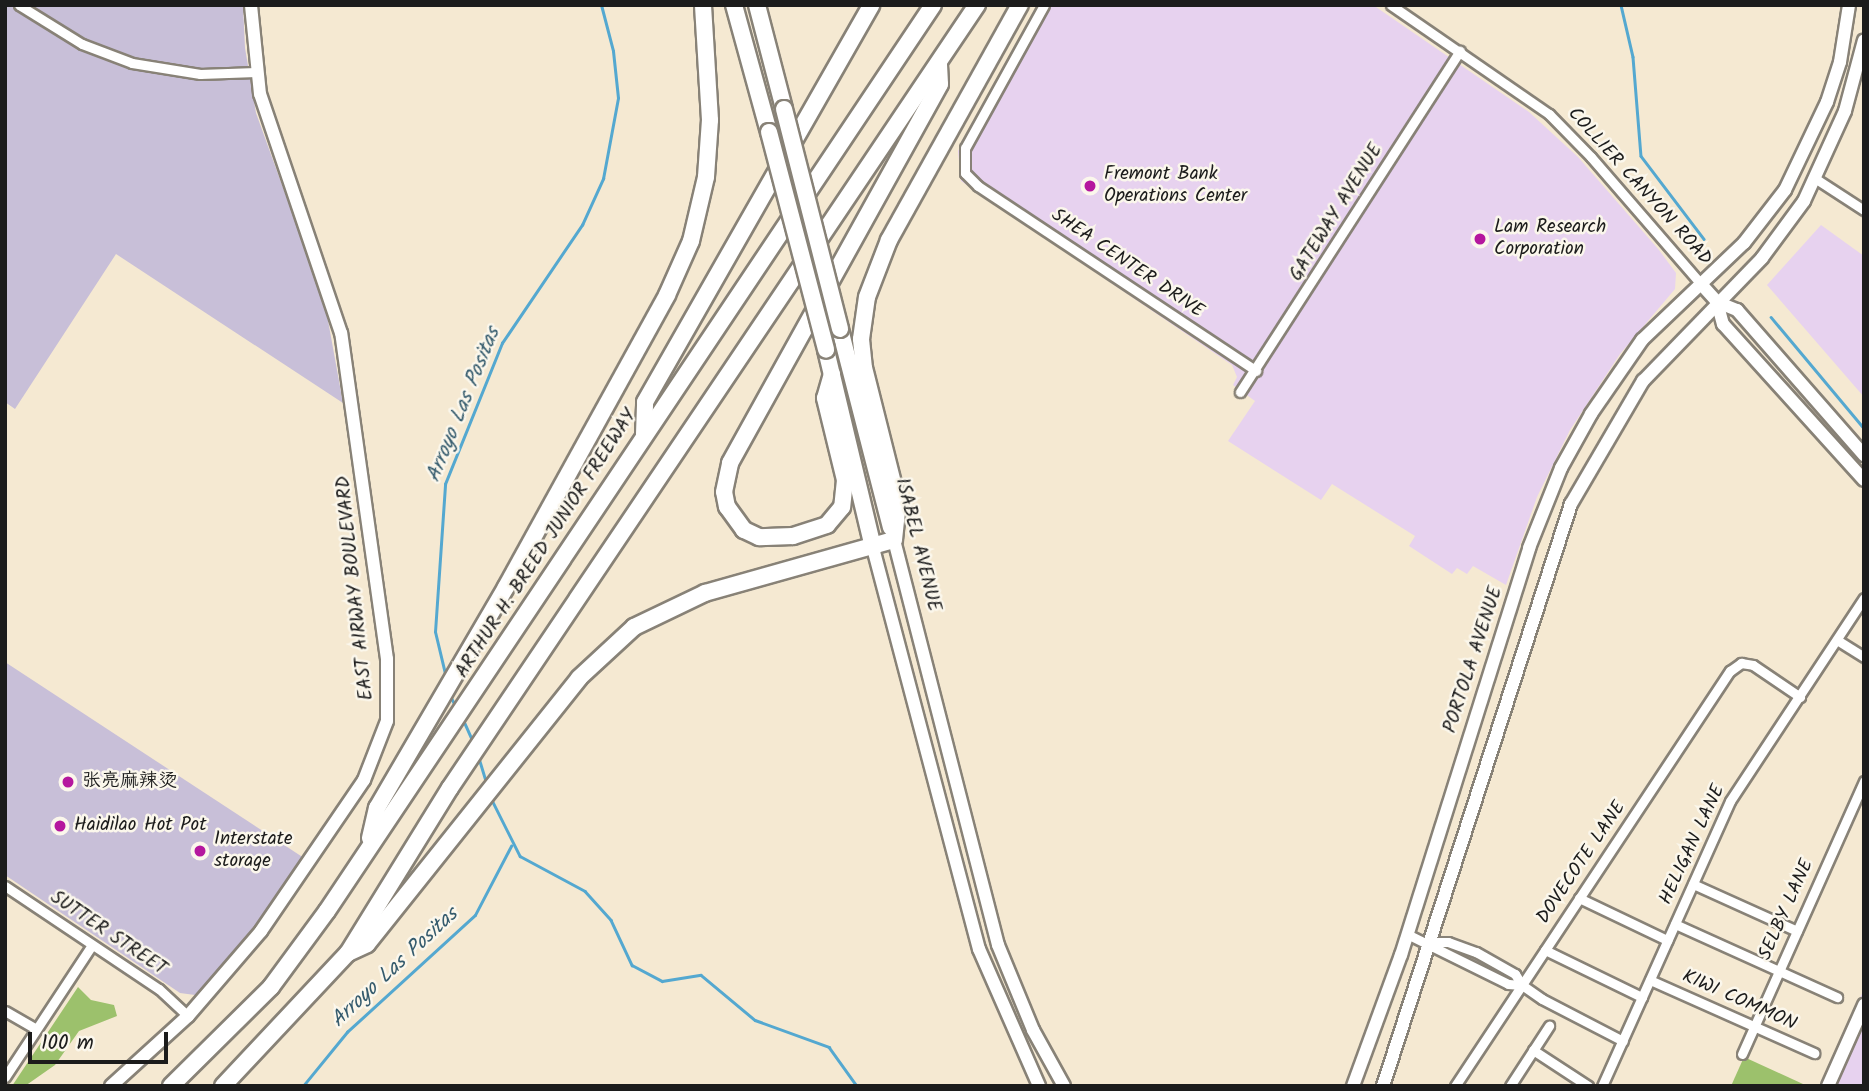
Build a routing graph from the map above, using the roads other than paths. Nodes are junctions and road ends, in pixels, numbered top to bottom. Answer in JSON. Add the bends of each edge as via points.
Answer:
{"nodes":[{"id":1,"x":19,"y":5,"type":"edge"},
{"id":2,"x":251,"y":5,"type":"edge"},
{"id":3,"x":703,"y":5,"type":"edge"},
{"id":4,"x":734,"y":5,"type":"edge"},
{"id":5,"x":757,"y":5,"type":"edge"},
{"id":6,"x":871,"y":5,"type":"edge"},
{"id":7,"x":933,"y":5,"type":"edge"},
{"id":8,"x":977,"y":5,"type":"edge"},
{"id":9,"x":1020,"y":5,"type":"edge"},
{"id":10,"x":1044,"y":5,"type":"edge"},
{"id":11,"x":1391,"y":5,"type":"edge"},
{"id":12,"x":1849,"y":5,"type":"edge"},
{"id":13,"x":1864,"y":40,"type":"edge"},
{"id":14,"x":1460,"y":51,"type":"junction"},
{"id":15,"x":939,"y":64,"type":"junction"},
{"id":16,"x":256,"y":72,"type":"junction"},
{"id":17,"x":1816,"y":179,"type":"junction"},
{"id":18,"x":1864,"y":210,"type":"edge"},
{"id":19,"x":1701,"y":284,"type":"junction"},
{"id":20,"x":1717,"y":302,"type":"junction"},
{"id":21,"x":1256,"y":371,"type":"junction"},
{"id":22,"x":832,"y":374,"type":"junction"},
{"id":23,"x":1240,"y":392,"type":"dead end"},
{"id":24,"x":644,"y":434,"type":"junction"},
{"id":25,"x":1864,"y":455,"type":"edge"},
{"id":26,"x":1864,"y":481,"type":"edge"},
{"id":27,"x":894,"y":540,"type":"junction"},
{"id":28,"x":873,"y":548,"type":"junction"},
{"id":29,"x":1864,"y":598,"type":"edge"},
{"id":30,"x":1837,"y":640,"type":"junction"},
{"id":31,"x":1864,"y":657,"type":"edge"},
{"id":32,"x":1800,"y":697,"type":"junction"},
{"id":33,"x":1864,"y":781,"type":"edge"},
{"id":34,"x":368,"y":848,"type":"junction"},
{"id":35,"x":1693,"y":884,"type":"junction"},
{"id":36,"x":5,"y":886,"type":"edge"},
{"id":37,"x":1579,"y":898,"type":"junction"},
{"id":38,"x":1675,"y":924,"type":"junction"},
{"id":39,"x":1797,"y":931,"type":"junction"},
{"id":40,"x":1407,"y":934,"type":"junction"},
{"id":41,"x":1667,"y":940,"type":"junction"},
{"id":42,"x":1430,"y":942,"type":"junction"},
{"id":43,"x":92,"y":945,"type":"junction"},
{"id":44,"x":1545,"y":950,"type":"junction"},
{"id":45,"x":348,"y":953,"type":"junction"},
{"id":46,"x":1780,"y":971,"type":"junction"},
{"id":47,"x":1650,"y":980,"type":"junction"},
{"id":48,"x":1522,"y":985,"type":"junction"},
{"id":49,"x":1642,"y":997,"type":"junction"},
{"id":50,"x":1837,"y":997,"type":"dead end"},
{"id":51,"x":1864,"y":1005,"type":"edge"},
{"id":52,"x":5,"y":1011,"type":"edge"},
{"id":53,"x":188,"y":1016,"type":"junction"},
{"id":54,"x":1549,"y":1026,"type":"dead end"},
{"id":55,"x":1754,"y":1027,"type":"junction"},
{"id":56,"x":36,"y":1029,"type":"junction"},
{"id":57,"x":1623,"y":1041,"type":"junction"},
{"id":58,"x":1533,"y":1050,"type":"junction"},
{"id":59,"x":1814,"y":1053,"type":"dead end"},
{"id":60,"x":1742,"y":1054,"type":"dead end"},
{"id":61,"x":5,"y":1077,"type":"edge"},
{"id":62,"x":111,"y":1086,"type":"edge"},
{"id":63,"x":171,"y":1086,"type":"edge"},
{"id":64,"x":223,"y":1086,"type":"edge"},
{"id":65,"x":1039,"y":1086,"type":"edge"},
{"id":66,"x":1064,"y":1086,"type":"edge"},
{"id":67,"x":1353,"y":1086,"type":"edge"},
{"id":68,"x":1383,"y":1086,"type":"edge"},
{"id":69,"x":1455,"y":1086,"type":"edge"},
{"id":70,"x":1510,"y":1086,"type":"edge"},
{"id":71,"x":1588,"y":1086,"type":"edge"},
{"id":72,"x":1602,"y":1086,"type":"edge"},
{"id":73,"x":1828,"y":1086,"type":"edge"}],
"edges":[{"from":1,"to":16,"type":"street","via":[[82,44],[132,63],[200,74]]},
{"from":2,"to":16,"type":"main road","name":"EAST AIRWAY BOULEVARD"},
{"from":3,"to":34,"type":"highway","via":[[710,120],[706,177],[691,241],[667,295],[377,808]]},
{"from":4,"to":22,"type":"highway","bridge":true},
{"from":5,"to":27,"type":"highway","name":"ISABEL AVENUE","bridge":true},
{"from":6,"to":24,"type":"highway","via":[[645,401]]},
{"from":7,"to":24,"type":"highway","name":"ARTHUR H. BREED JUNIOR FREEWAY"},
{"from":8,"to":15,"type":"highway"},
{"from":9,"to":27,"type":"highway","via":[[889,240],[867,297],[861,339],[864,368],[898,503]]},
{"from":10,"to":21,"type":"street","name":"SHEA CENTER DRIVE","via":[[965,148],[962,165],[978,186]]},
{"from":11,"to":14,"type":"street","name":"COLLIER CANYON ROAD"},
{"from":12,"to":19,"type":"main road","name":"PORTOLA AVENUE","via":[[1835,80],[1798,169],[1759,227]]},
{"from":13,"to":17,"type":"main road","via":[[1845,111]]},
{"from":14,"to":19,"type":"street","name":"COLLIER CANYON ROAD","via":[[1526,96],[1570,134]]},
{"from":14,"to":21,"type":"street","name":"GATEWAY AVENUE"},
{"from":15,"to":22,"type":"highway","via":[[940,84],[730,463],[724,492],[727,507],[744,530],[759,537],[793,536],[827,525],[842,507],[845,480],[825,398]]},
{"from":15,"to":45,"type":"highway","via":[[491,726]]},
{"from":16,"to":53,"type":"main road","name":"EAST AIRWAY BOULEVARD","via":[[341,333],[363,465],[389,700],[382,741],[364,780],[261,931]]},
{"from":17,"to":18,"type":"street"},
{"from":17,"to":20,"type":"main road","via":[[1776,240]]},
{"from":19,"to":20,"type":"main road","name":"COLLIER CANYON ROAD"},
{"from":19,"to":40,"type":"main road","name":"PORTOLA AVENUE","via":[[1642,340],[1591,414],[1561,468],[1529,548]]},
{"from":20,"to":25,"type":"main road","name":"COLLIER CANYON ROAD","via":[[1737,310]]},
{"from":20,"to":26,"type":"main road","name":"COLLIER CANYON ROAD","via":[[1723,324]]},
{"from":20,"to":42,"type":"main road","via":[[1672,346],[1624,406],[1571,504],[1550,557]]},
{"from":21,"to":23,"type":"street","name":"GATEWAY AVENUE"},
{"from":22,"to":28,"type":"highway"},
{"from":24,"to":34,"type":"highway","name":"ARTHUR H. BREED JUNIOR FREEWAY"},
{"from":27,"to":28,"type":"highway"},
{"from":27,"to":66,"type":"main road","name":"ISABEL AVENUE","via":[[995,933],[1033,1030]]},
{"from":28,"to":45,"type":"highway","via":[[705,593],[656,613],[597,658],[367,944]]},
{"from":28,"to":65,"type":"main road","via":[[979,949]]},
{"from":29,"to":30,"type":"street","name":"HELIGAN LANE"},
{"from":30,"to":31,"type":"street"},
{"from":30,"to":32,"type":"street","name":"HELIGAN LANE"},
{"from":32,"to":35,"type":"street","name":"HELIGAN LANE","via":[[1730,801]]},
{"from":32,"to":37,"type":"street","name":"DOVECOTE LANE","via":[[1753,665],[1741,663],[1730,671]]},
{"from":33,"to":39,"type":"street","name":"SELBY LANE"},
{"from":34,"to":63,"type":"highway","name":"ARTHUR H. BREED JUNIOR FREEWAY","via":[[271,987]]},
{"from":35,"to":38,"type":"street","name":"HELIGAN LANE"},
{"from":35,"to":39,"type":"street"},
{"from":36,"to":43,"type":"street","name":"SUTTER STREET"},
{"from":37,"to":41,"type":"street"},
{"from":37,"to":44,"type":"street","name":"DOVECOTE LANE"},
{"from":38,"to":41,"type":"street","name":"HELIGAN LANE"},
{"from":38,"to":46,"type":"street"},
{"from":39,"to":46,"type":"street","name":"SELBY LANE"},
{"from":40,"to":42,"type":"street"},
{"from":40,"to":67,"type":"main road","name":"PORTOLA AVENUE"},
{"from":41,"to":47,"type":"street","name":"HELIGAN LANE"},
{"from":42,"to":48,"type":"street","via":[[1448,942],[1476,953],[1515,974]]},
{"from":42,"to":68,"type":"main road"},
{"from":43,"to":53,"type":"street","name":"SUTTER STREET","via":[[159,989]]},
{"from":43,"to":56,"type":"street"},
{"from":44,"to":48,"type":"street","name":"DOVECOTE LANE"},
{"from":44,"to":49,"type":"street"},
{"from":45,"to":64,"type":"highway"},
{"from":46,"to":50,"type":"street"},
{"from":46,"to":55,"type":"street","name":"SELBY LANE"},
{"from":47,"to":49,"type":"street","name":"HELIGAN LANE"},
{"from":47,"to":55,"type":"street","name":"KIWI COMMON"},
{"from":48,"to":57,"type":"street"},
{"from":48,"to":69,"type":"street","name":"DOVECOTE LANE"},
{"from":49,"to":57,"type":"street","name":"HELIGAN LANE"},
{"from":51,"to":73,"type":"main road"},
{"from":52,"to":56,"type":"street"},
{"from":53,"to":62,"type":"main road","name":"EAST AIRWAY BOULEVARD"},
{"from":54,"to":58,"type":"street"},
{"from":55,"to":59,"type":"street","name":"KIWI COMMON"},
{"from":55,"to":60,"type":"street","name":"SELBY LANE"},
{"from":56,"to":61,"type":"street"},
{"from":57,"to":72,"type":"street","name":"HELIGAN LANE"},
{"from":58,"to":70,"type":"street"},
{"from":58,"to":71,"type":"street"}]}
